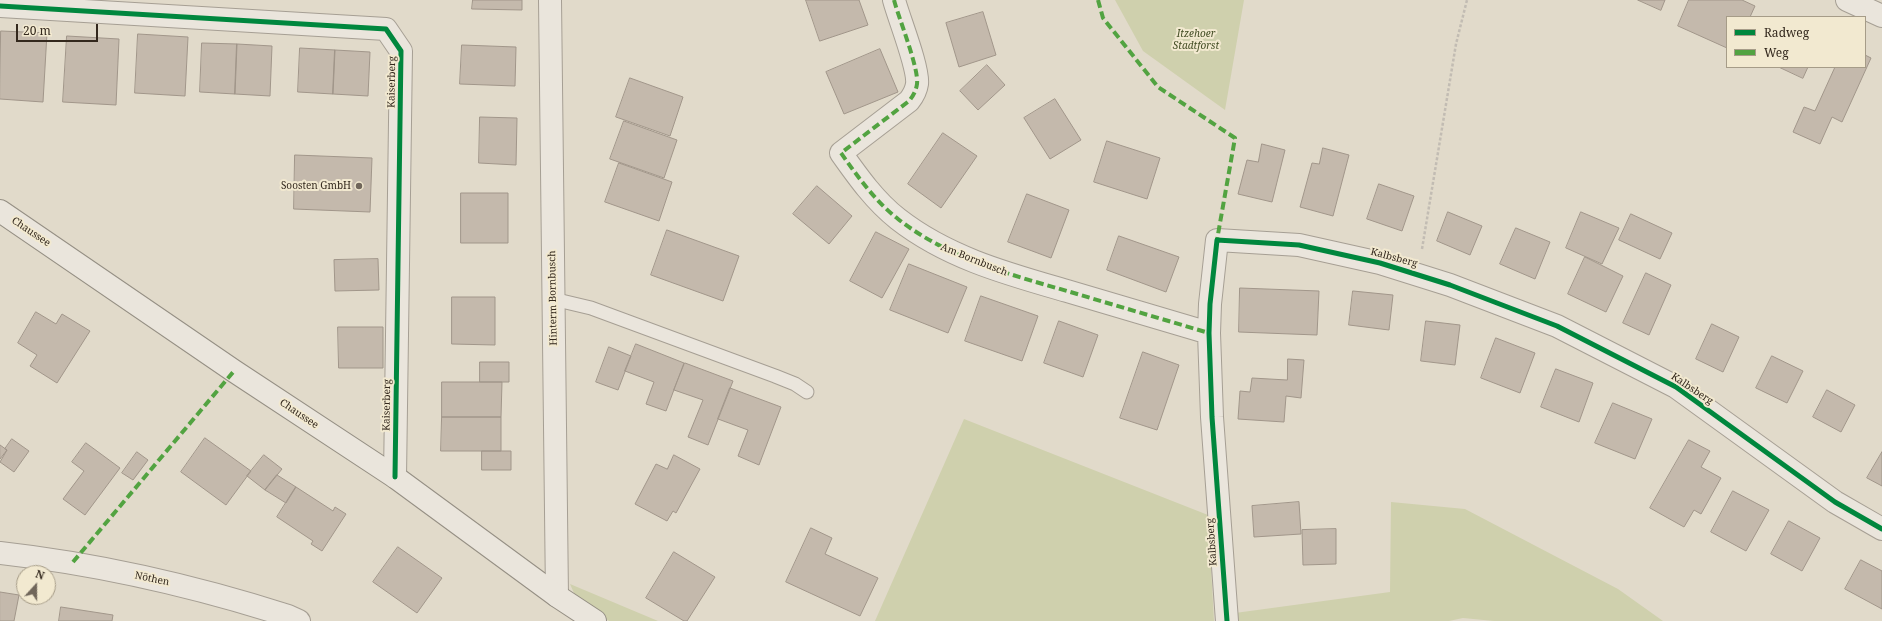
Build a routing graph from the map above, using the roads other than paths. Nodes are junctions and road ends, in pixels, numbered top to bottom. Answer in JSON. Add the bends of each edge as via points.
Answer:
{"nodes":[{"id":1,"x":550,"y":0,"type":"edge"},
{"id":2,"x":894,"y":0,"type":"edge"},
{"id":3,"x":1847,"y":0,"type":"edge"},
{"id":4,"x":0,"y":6,"type":"edge"},
{"id":5,"x":1882,"y":16,"type":"edge"},
{"id":6,"x":0,"y":211,"type":"edge"},
{"id":7,"x":554,"y":299,"type":"junction"},
{"id":8,"x":1209,"y":334,"type":"junction"},
{"id":9,"x":806,"y":392,"type":"dead end"},
{"id":10,"x":395,"y":477,"type":"junction"},
{"id":11,"x":1882,"y":529,"type":"edge"},
{"id":12,"x":0,"y":553,"type":"edge"},
{"id":13,"x":557,"y":596,"type":"junction"},
{"id":14,"x":299,"y":621,"type":"edge"},
{"id":15,"x":595,"y":621,"type":"edge"},
{"id":16,"x":1227,"y":621,"type":"edge"}],
"edges":[{"from":1,"to":7,"type":"street","name":"Hinterm Bornbusch"},
{"from":2,"to":8,"type":"street","name":"Am Bornbusch","via":[[915,65],[915,92],[909,101],[841,153],[874,197],[898,219],[943,249],[990,268]]},
{"from":3,"to":5,"type":"street"},
{"from":4,"to":10,"type":"street","name":"Kaiserberg","via":[[386,29],[401,51]]},
{"from":6,"to":10,"type":"street","name":"Chaussee","via":[[234,371]]},
{"from":7,"to":9,"type":"lane","via":[[604,313],[775,376],[795,384]]},
{"from":7,"to":13,"type":"street","name":"Hinterm Bornbusch"},
{"from":8,"to":11,"type":"street","name":"Kalbsberg","via":[[1217,240],[1299,245],[1380,262],[1507,305],[1557,326],[1676,387],[1835,502]]},
{"from":8,"to":16,"type":"street","name":"Kalbsberg","via":[[1212,417]]},
{"from":10,"to":13,"type":"street","name":"Chaussee"},
{"from":12,"to":14,"type":"street","name":"Nöthen","via":[[72,562],[188,587],[258,606]]},
{"from":13,"to":15,"type":"street","name":"Chaussee"}]}
